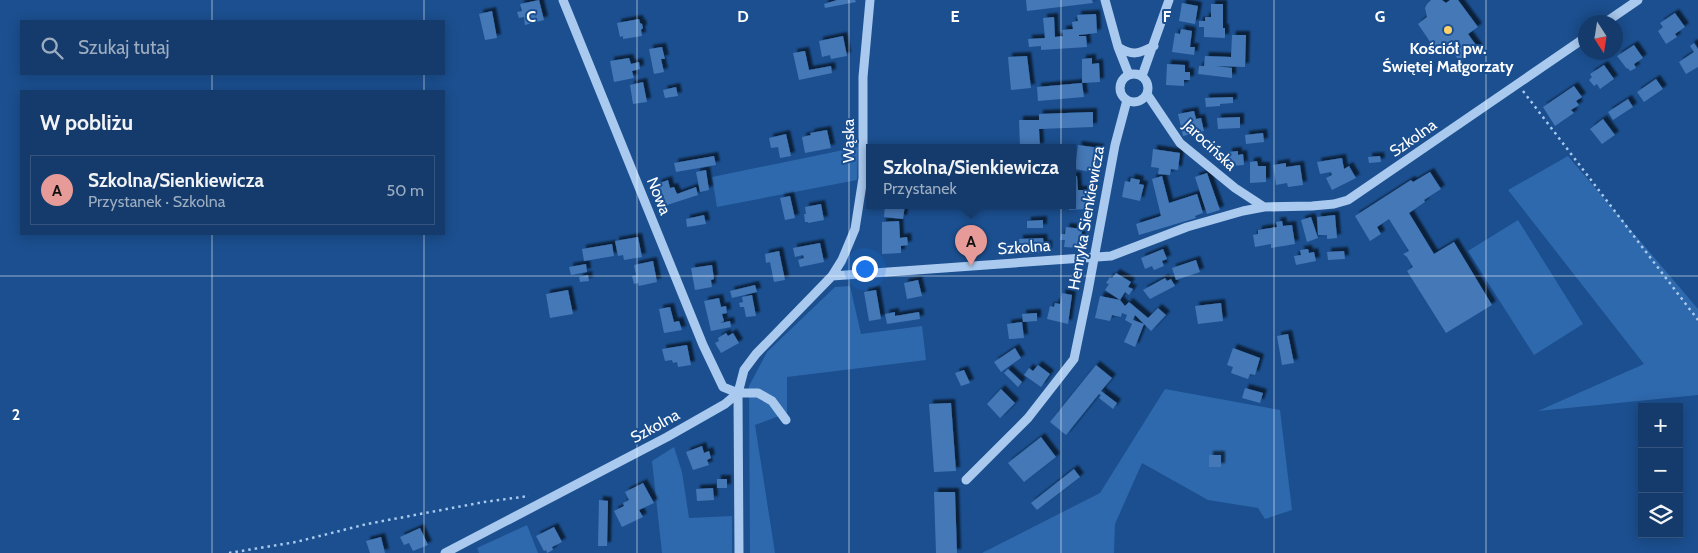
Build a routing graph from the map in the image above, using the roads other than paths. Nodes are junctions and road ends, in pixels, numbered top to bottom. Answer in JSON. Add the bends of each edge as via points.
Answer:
{"nodes":[{"id":1,"x":563,"y":0,"type":"edge"},
{"id":2,"x":870,"y":0,"type":"edge"},
{"id":3,"x":1105,"y":0,"type":"edge"},
{"id":4,"x":1170,"y":0,"type":"edge"},
{"id":5,"x":1638,"y":0,"type":"edge"},
{"id":6,"x":1616,"y":15,"type":"edge"},
{"id":7,"x":1578,"y":43,"type":"edge"},
{"id":8,"x":1154,"y":46,"type":"junction"},
{"id":9,"x":1118,"y":47,"type":"junction"},
{"id":10,"x":1129,"y":75,"type":"junction"},
{"id":11,"x":1142,"y":76,"type":"junction"},
{"id":12,"x":1147,"y":94,"type":"junction"},
{"id":13,"x":1127,"y":100,"type":"junction"},
{"id":14,"x":1264,"y":207,"type":"junction"},
{"id":15,"x":1095,"y":257,"type":"junction"},
{"id":16,"x":832,"y":276,"type":"junction"},
{"id":17,"x":738,"y":393,"type":"junction"},
{"id":18,"x":786,"y":420,"type":"dead end"},
{"id":19,"x":966,"y":480,"type":"dead end"},
{"id":20,"x":445,"y":553,"type":"edge"},
{"id":21,"x":738,"y":553,"type":"edge"}],
"edges":[{"from":1,"to":17,"type":"street","name":"Nowa","via":[[703,345],[723,387]]},
{"from":2,"to":16,"type":"street","name":"Wąska","via":[[861,194],[855,229]]},
{"from":3,"to":9,"type":"street"},
{"from":4,"to":8,"type":"street"},
{"from":5,"to":6,"type":"street"},
{"from":7,"to":14,"type":"street","name":"Szkolna","via":[[1348,200],[1312,206]]},
{"from":8,"to":9,"type":"street","via":[[1133,54]]},
{"from":8,"to":11,"type":"street"},
{"from":9,"to":10,"type":"street"},
{"from":10,"to":11,"type":"street"},
{"from":10,"to":13,"type":"street","via":[[1121,84]]},
{"from":11,"to":12,"type":"street","via":[[1148,87]]},
{"from":12,"to":13,"type":"street","via":[[1136,102]]},
{"from":12,"to":14,"type":"street","name":"Jarocińska","via":[[1180,143],[1234,188]]},
{"from":13,"to":15,"type":"street","name":"Henryka Sienkiewicza","via":[[1113,154]]},
{"from":14,"to":15,"type":"street","name":"Szkolna","via":[[1187,227],[1111,256]]},
{"from":15,"to":16,"type":"street","name":"Szkolna"},
{"from":15,"to":19,"type":"street","name":"Henryka Sienkiewicza","via":[[1074,359],[1028,418]]},
{"from":16,"to":17,"type":"street","via":[[756,354],[744,370]]},
{"from":17,"to":18,"type":"street","via":[[758,393],[772,401]]},
{"from":17,"to":20,"type":"street","name":"Szkolna","via":[[725,404]]},
{"from":17,"to":21,"type":"street"}]}
